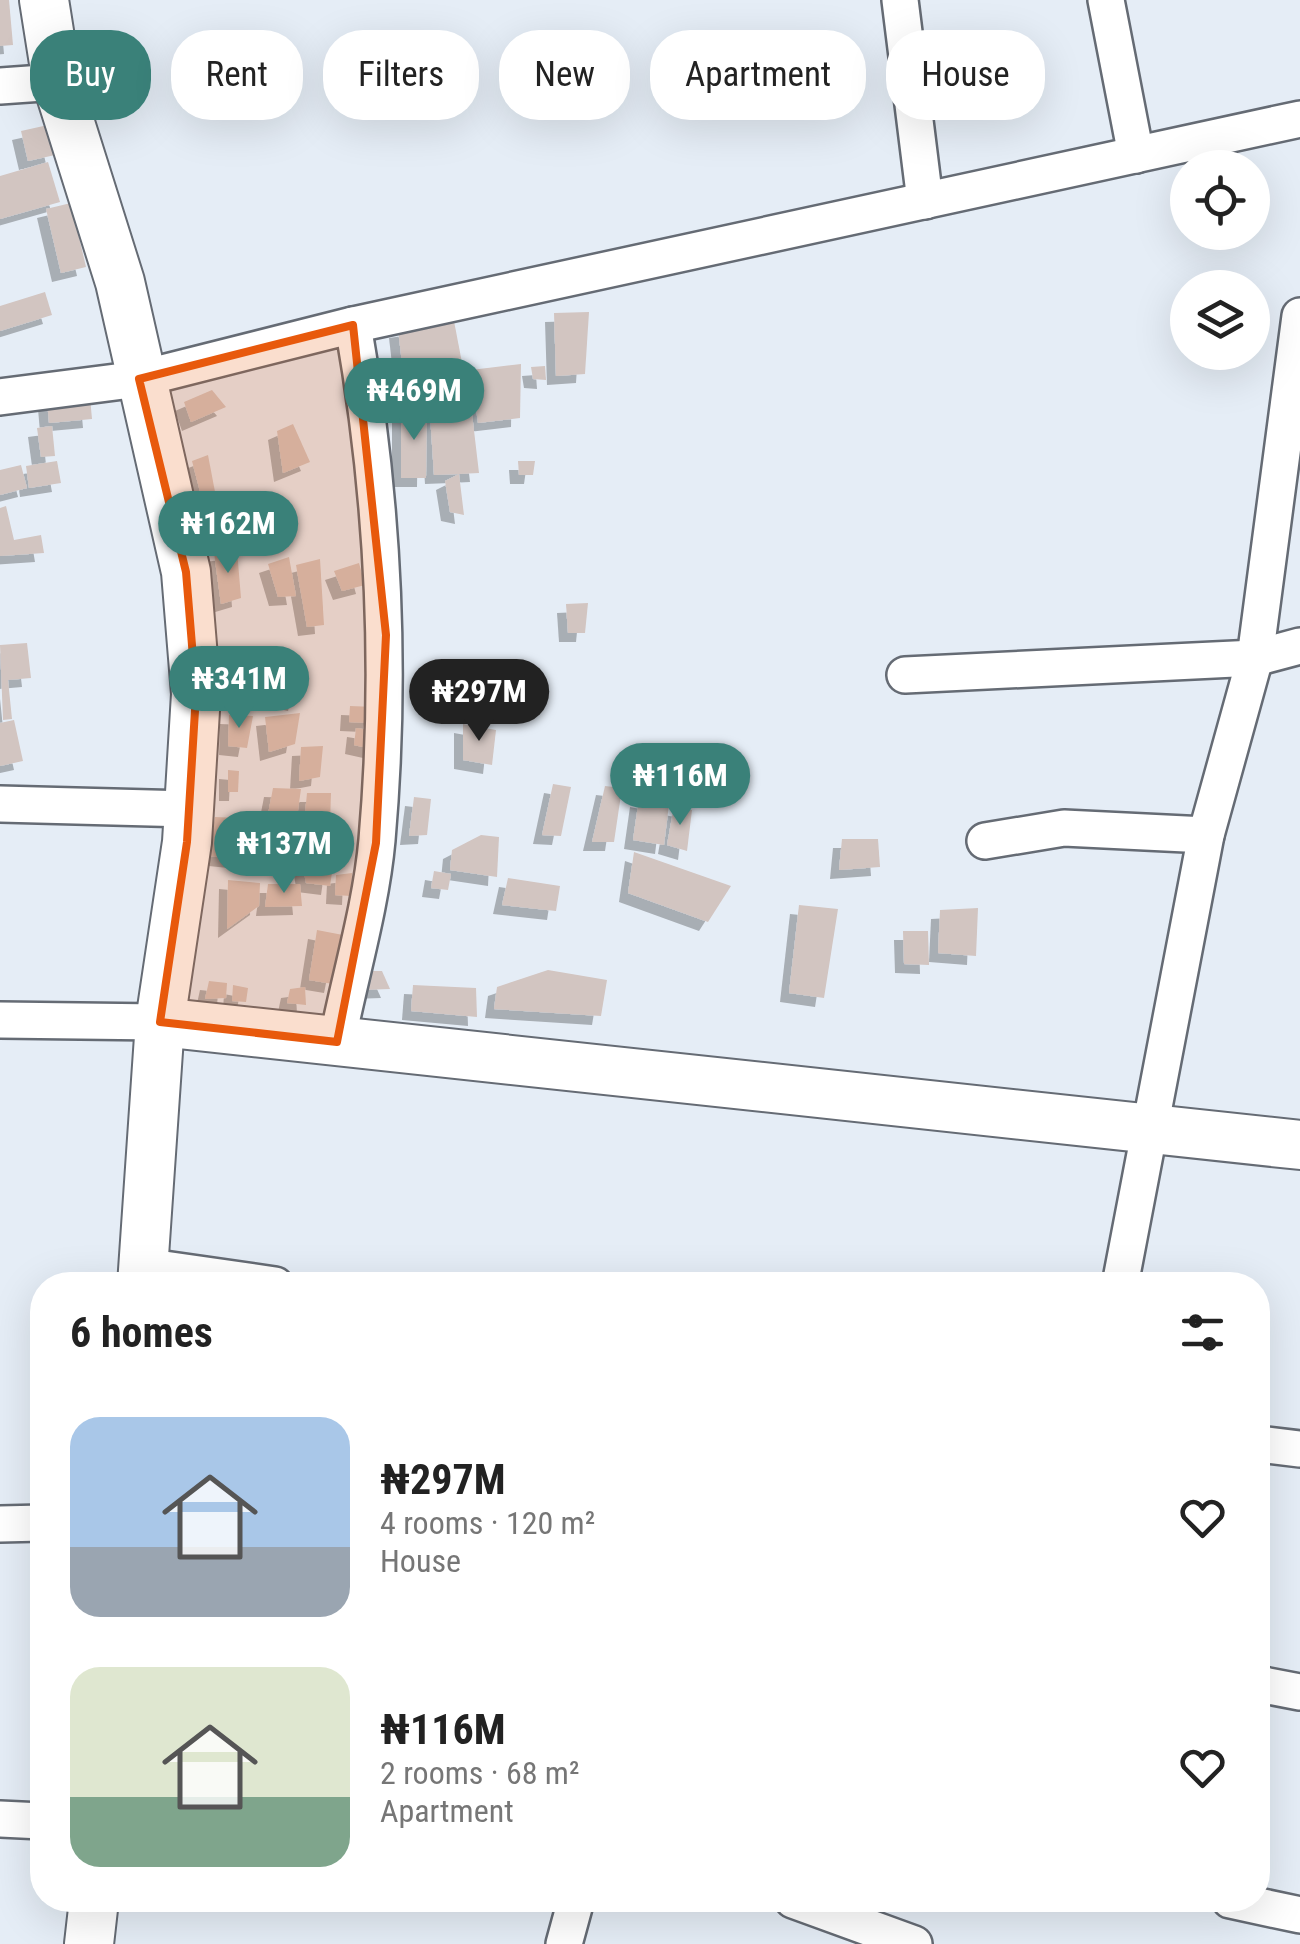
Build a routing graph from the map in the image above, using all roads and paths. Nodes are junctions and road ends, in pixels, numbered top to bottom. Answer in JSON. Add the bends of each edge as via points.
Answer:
{"nodes":[{"id":1,"x":44,"y":0,"type":"edge"},
{"id":2,"x":900,"y":0,"type":"edge"},
{"id":3,"x":1106,"y":0,"type":"edge"},
{"id":4,"x":48,"y":30,"type":"edge"},
{"id":5,"x":30,"y":84,"type":"edge"},
{"id":6,"x":0,"y":86,"type":"edge"},
{"id":7,"x":1300,"y":119,"type":"edge"},
{"id":8,"x":68,"y":120,"type":"edge"},
{"id":9,"x":1136,"y":155,"type":"junction"},
{"id":10,"x":924,"y":200,"type":"junction"},
{"id":11,"x":1300,"y":316,"type":"edge"},
{"id":12,"x":353,"y":325,"type":"junction"},
{"id":13,"x":139,"y":379,"type":"junction"},
{"id":14,"x":0,"y":397,"type":"edge"},
{"id":15,"x":1300,"y":646,"type":"edge"},
{"id":16,"x":1255,"y":658,"type":"junction"},
{"id":17,"x":905,"y":675,"type":"dead end"},
{"id":18,"x":0,"y":804,"type":"edge"},
{"id":19,"x":189,"y":809,"type":"junction"},
{"id":20,"x":1206,"y":835,"type":"junction"},
{"id":21,"x":985,"y":841,"type":"dead end"},
{"id":22,"x":0,"y":1020,"type":"edge"},
{"id":23,"x":160,"y":1022,"type":"junction"},
{"id":24,"x":337,"y":1042,"type":"junction"},
{"id":25,"x":1150,"y":1127,"type":"junction"},
{"id":26,"x":1300,"y":1145,"type":"edge"},
{"id":27,"x":143,"y":1272,"type":"edge"},
{"id":28,"x":1122,"y":1272,"type":"edge"},
{"id":29,"x":1270,"y":1445,"type":"edge"},
{"id":30,"x":1300,"y":1449,"type":"edge"},
{"id":31,"x":30,"y":1523,"type":"edge"},
{"id":32,"x":0,"y":1524,"type":"edge"},
{"id":33,"x":1270,"y":1686,"type":"edge"},
{"id":34,"x":1300,"y":1692,"type":"edge"},
{"id":35,"x":0,"y":1819,"type":"edge"},
{"id":36,"x":30,"y":1820,"type":"edge"},
{"id":37,"x":1270,"y":1909,"type":"edge"},
{"id":38,"x":93,"y":1912,"type":"edge"},
{"id":39,"x":573,"y":1912,"type":"edge"},
{"id":40,"x":826,"y":1912,"type":"edge"},
{"id":41,"x":1300,"y":1915,"type":"edge"},
{"id":42,"x":89,"y":1944,"type":"edge"},
{"id":43,"x":564,"y":1944,"type":"edge"},
{"id":44,"x":914,"y":1944,"type":"edge"}],
"edges":[{"from":1,"to":4,"type":"street"},
{"from":2,"to":10,"type":"street"},
{"from":3,"to":9,"type":"street"},
{"from":5,"to":6,"type":"street"},
{"from":7,"to":9,"type":"street"},
{"from":8,"to":13,"type":"street","via":[[120,282]]},
{"from":9,"to":10,"type":"street"},
{"from":10,"to":12,"type":"street"},
{"from":11,"to":16,"type":"street"},
{"from":12,"to":13,"type":"street"},
{"from":12,"to":24,"type":"street","via":[[368,409],[386,635],[376,843]]},
{"from":13,"to":14,"type":"street"},
{"from":13,"to":19,"type":"street","via":[[186,572],[196,694]]},
{"from":15,"to":16,"type":"street"},
{"from":16,"to":17,"type":"street"},
{"from":16,"to":20,"type":"street"},
{"from":18,"to":19,"type":"street"},
{"from":19,"to":23,"type":"street"},
{"from":20,"to":21,"type":"street","via":[[1064,828]]},
{"from":20,"to":25,"type":"street"},
{"from":22,"to":23,"type":"street"},
{"from":23,"to":24,"type":"street"},
{"from":23,"to":27,"type":"street"},
{"from":24,"to":25,"type":"street"},
{"from":25,"to":26,"type":"street"},
{"from":25,"to":28,"type":"street"},
{"from":29,"to":30,"type":"street"},
{"from":31,"to":32,"type":"street"},
{"from":33,"to":34,"type":"street"},
{"from":35,"to":36,"type":"street"},
{"from":37,"to":41,"type":"street"},
{"from":38,"to":42,"type":"street"},
{"from":39,"to":43,"type":"street"},
{"from":40,"to":44,"type":"street"}]}
